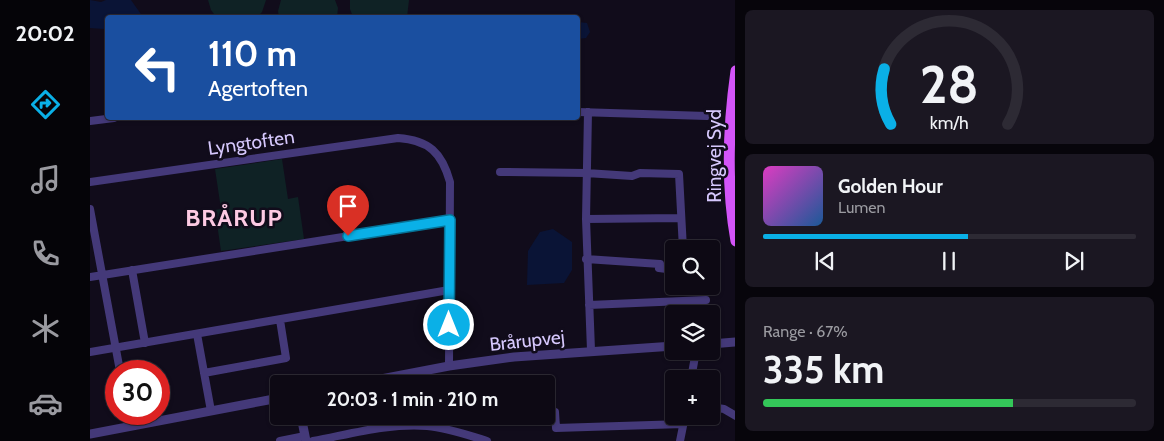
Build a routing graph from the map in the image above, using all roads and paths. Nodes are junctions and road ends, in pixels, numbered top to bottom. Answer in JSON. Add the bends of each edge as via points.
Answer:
{"nodes":[{"id":1,"x":735,"y":71,"type":"edge"},
{"id":2,"x":580,"y":112,"type":"edge"},
{"id":3,"x":588,"y":112,"type":"junction"},
{"id":4,"x":706,"y":116,"type":"dead end"},
{"id":5,"x":105,"y":119,"type":"edge"},
{"id":6,"x":90,"y":121,"type":"edge"},
{"id":7,"x":500,"y":172,"type":"dead end"},
{"id":8,"x":586,"y":173,"type":"junction"},
{"id":9,"x":90,"y":182,"type":"edge"},
{"id":10,"x":90,"y":209,"type":"edge"},
{"id":11,"x":681,"y":218,"type":"junction"},
{"id":12,"x":586,"y":219,"type":"junction"},
{"id":13,"x":450,"y":220,"type":"junction"},
{"id":14,"x":682,"y":240,"type":"edge"},
{"id":15,"x":735,"y":241,"type":"edge"},
{"id":16,"x":586,"y":259,"type":"junction"},
{"id":17,"x":665,"y":269,"type":"edge"},
{"id":18,"x":132,"y":270,"type":"junction"},
{"id":19,"x":102,"y":275,"type":"junction"},
{"id":20,"x":90,"y":277,"type":"edge"},
{"id":21,"x":449,"y":290,"type":"junction"},
{"id":22,"x":706,"y":300,"type":"dead end"},
{"id":23,"x":589,"y":305,"type":"junction"},
{"id":24,"x":280,"y":320,"type":"junction"},
{"id":25,"x":197,"y":334,"type":"junction"},
{"id":26,"x":735,"y":342,"type":"edge"},
{"id":27,"x":145,"y":343,"type":"junction"},
{"id":28,"x":720,"y":343,"type":"edge"},
{"id":29,"x":665,"y":346,"type":"edge"},
{"id":30,"x":116,"y":348,"type":"junction"},
{"id":31,"x":591,"y":350,"type":"junction"},
{"id":32,"x":90,"y":352,"type":"edge"},
{"id":33,"x":118,"y":360,"type":"edge"},
{"id":34,"x":449,"y":366,"type":"junction"},
{"id":35,"x":204,"y":372,"type":"junction"},
{"id":36,"x":402,"y":375,"type":"edge"},
{"id":37,"x":270,"y":400,"type":"edge"},
{"id":38,"x":720,"y":408,"type":"edge"},
{"id":39,"x":211,"y":411,"type":"junction"},
{"id":40,"x":555,"y":412,"type":"dead end"},
{"id":41,"x":735,"y":416,"type":"edge"},
{"id":42,"x":665,"y":421,"type":"edge"},
{"id":43,"x":303,"y":425,"type":"edge"},
{"id":44,"x":683,"y":425,"type":"edge"},
{"id":45,"x":131,"y":426,"type":"joint"},
{"id":46,"x":90,"y":434,"type":"edge"},
{"id":47,"x":305,"y":439,"type":"edge"},
{"id":48,"x":280,"y":441,"type":"edge"},
{"id":49,"x":313,"y":441,"type":"edge"},
{"id":50,"x":487,"y":441,"type":"edge"},
{"id":51,"x":680,"y":441,"type":"edge"}],
"edges":[{"from":1,"to":15,"type":"main road","name":"Ringvej Syd","via":[[729,167]]},
{"from":2,"to":3,"type":"street"},
{"from":3,"to":4,"type":"street"},
{"from":3,"to":8,"type":"street"},
{"from":5,"to":6,"type":"street"},
{"from":7,"to":8,"type":"street"},
{"from":8,"to":11,"type":"street","via":[[678,174]]},
{"from":8,"to":12,"type":"street"},
{"from":9,"to":13,"type":"street","name":"Lyngtoften","via":[[398,138],[412,139],[433,149],[446,169],[450,182]]},
{"from":10,"to":19,"type":"street"},
{"from":11,"to":12,"type":"street"},
{"from":11,"to":14,"type":"street"},
{"from":12,"to":16,"type":"street"},
{"from":13,"to":18,"type":"street"},
{"from":13,"to":21,"type":"street","name":"Lyngtoften"},
{"from":16,"to":17,"type":"street","via":[[660,264],[659,268]]},
{"from":16,"to":23,"type":"street"},
{"from":18,"to":19,"type":"street"},
{"from":18,"to":27,"type":"street"},
{"from":19,"to":20,"type":"street"},
{"from":19,"to":30,"type":"street"},
{"from":21,"to":24,"type":"street"},
{"from":21,"to":34,"type":"street","name":"Lyngtoften"},
{"from":22,"to":23,"type":"street"},
{"from":23,"to":31,"type":"street"},
{"from":24,"to":25,"type":"street"},
{"from":24,"to":35,"type":"street","via":[[286,358]]},
{"from":25,"to":27,"type":"street"},
{"from":25,"to":35,"type":"street"},
{"from":26,"to":28,"type":"street"},
{"from":27,"to":30,"type":"street"},
{"from":29,"to":31,"type":"street","name":"Brårupvej"},
{"from":30,"to":32,"type":"street"},
{"from":30,"to":33,"type":"street"},
{"from":31,"to":34,"type":"street","name":"Brårupvej","via":[[514,356]]},
{"from":34,"to":36,"type":"street","name":"Brårupvej"},
{"from":35,"to":39,"type":"street"},
{"from":37,"to":39,"type":"street"},
{"from":38,"to":41,"type":"street"},
{"from":39,"to":45,"type":"street"},
{"from":40,"to":42,"type":"street","via":[[556,428]]},
{"from":43,"to":47,"type":"street"},
{"from":44,"to":51,"type":"street"},
{"from":45,"to":46,"type":"street"},
{"from":47,"to":48,"type":"street"},
{"from":49,"to":50,"type":"street","via":[[410,426],[428,426]]}]}
